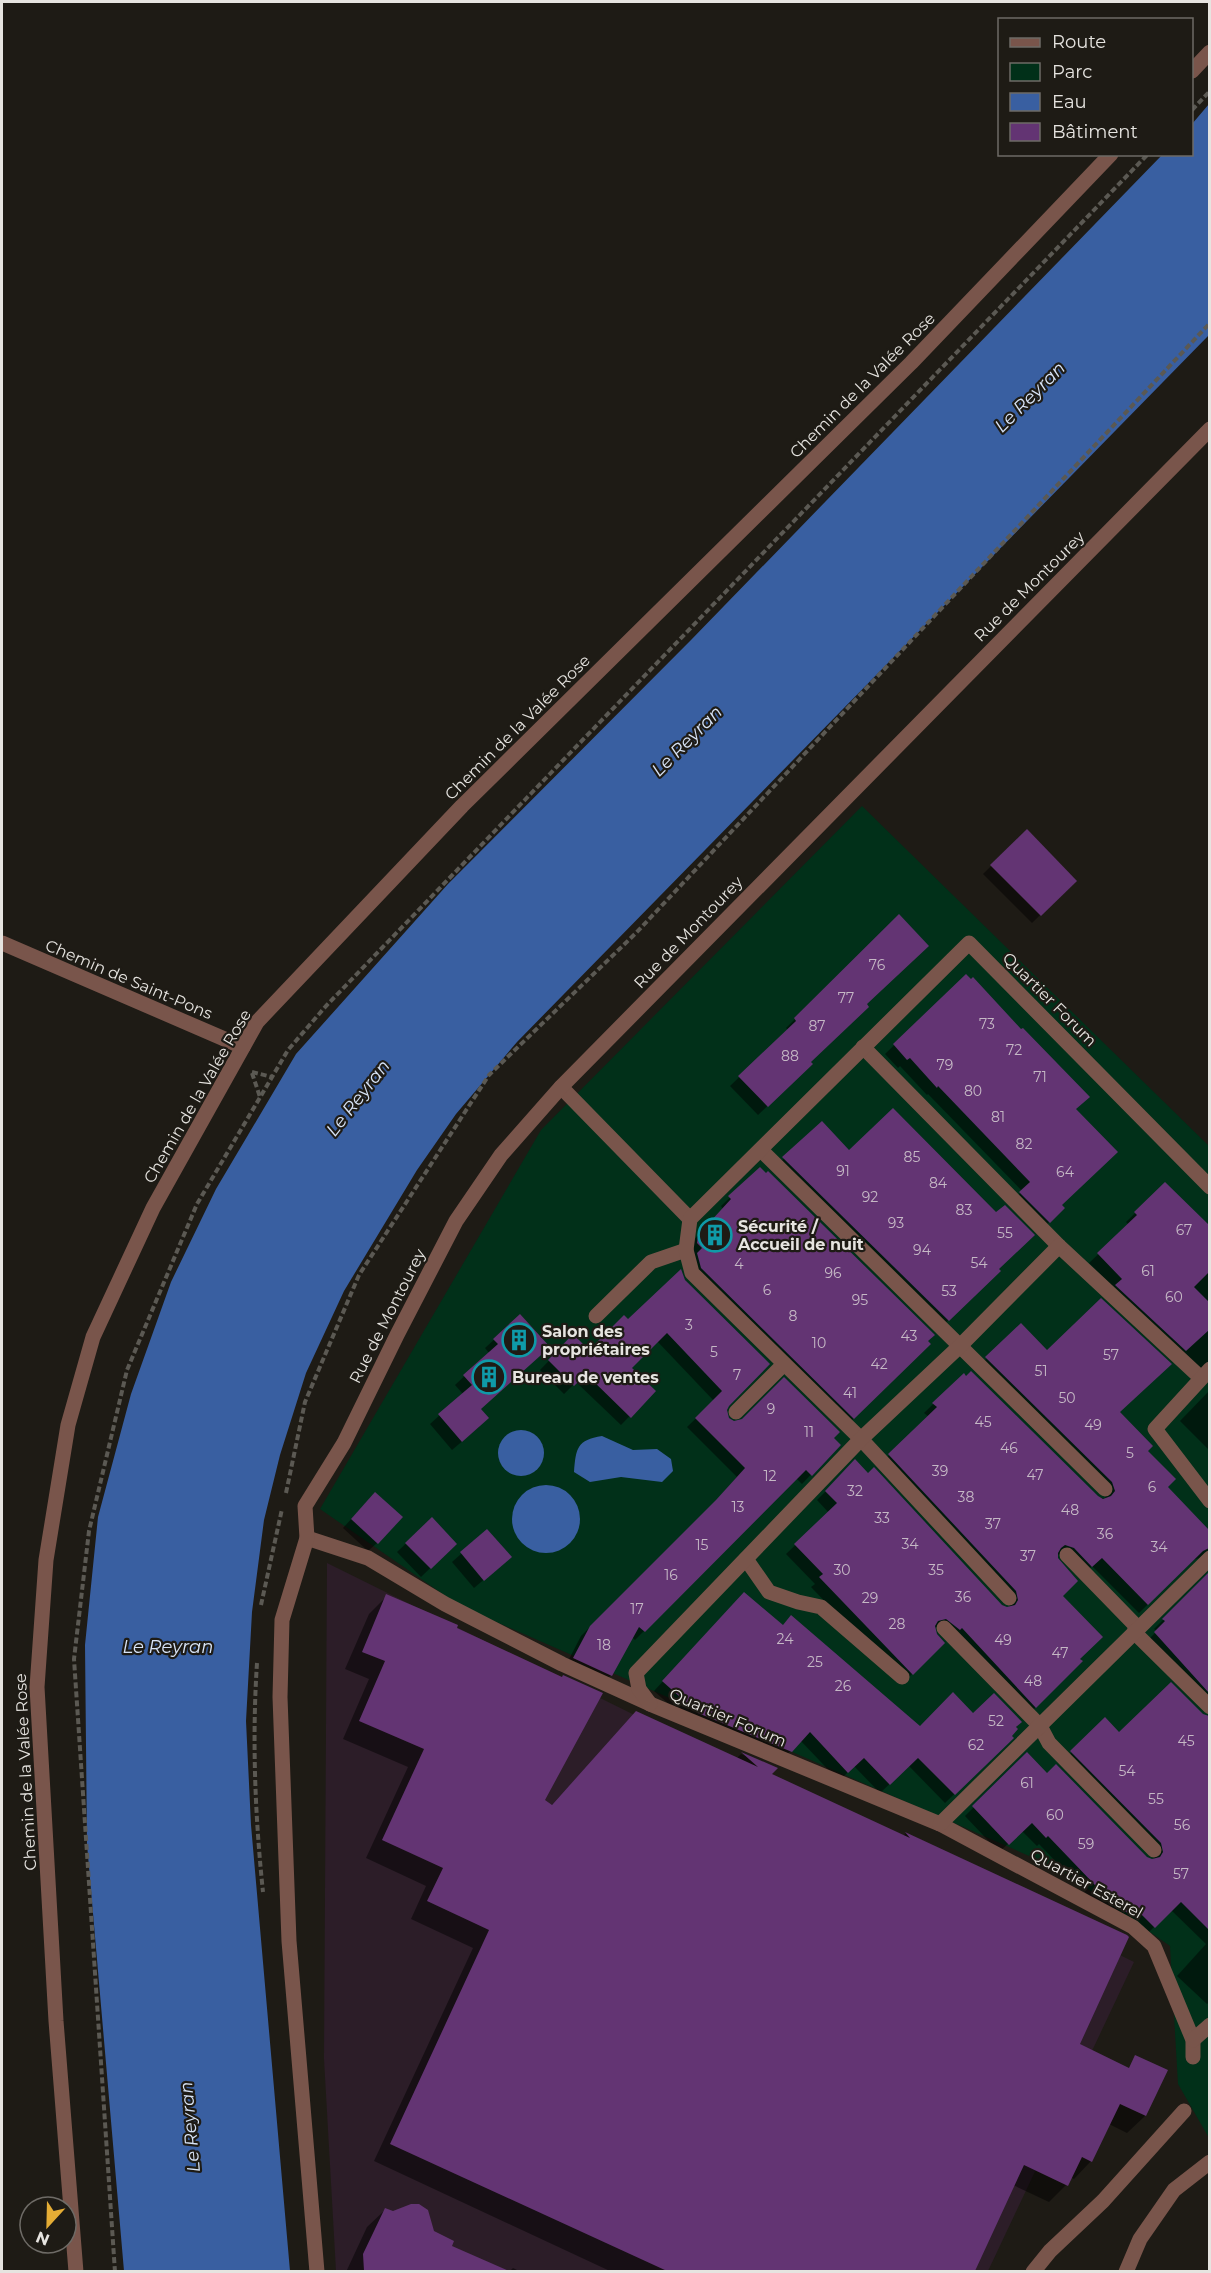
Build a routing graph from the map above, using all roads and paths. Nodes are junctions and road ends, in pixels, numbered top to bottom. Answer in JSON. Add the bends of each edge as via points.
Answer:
{"nodes":[{"id":1,"x":1209,"y":52,"type":"edge"},
{"id":2,"x":1193,"y":69,"type":"edge"},
{"id":3,"x":1209,"y":91,"type":"edge"},
{"id":4,"x":1193,"y":108,"type":"edge"},
{"id":5,"x":1109,"y":156,"type":"edge"},
{"id":6,"x":1146,"y":156,"type":"edge"},
{"id":7,"x":1209,"y":323,"type":"edge"},
{"id":8,"x":1209,"y":429,"type":"edge"},
{"id":9,"x":2,"y":944,"type":"edge"},
{"id":10,"x":243,"y":1047,"type":"junction"},
{"id":11,"x":863,"y":1047,"type":"junction"},
{"id":12,"x":252,"y":1072,"type":"dead end"},
{"id":13,"x":272,"y":1077,"type":"junction"},
{"id":14,"x":561,"y":1087,"type":"junction"},
{"id":15,"x":761,"y":1150,"type":"junction"},
{"id":16,"x":1209,"y":1187,"type":"edge"},
{"id":17,"x":690,"y":1219,"type":"junction"},
{"id":18,"x":1059,"y":1246,"type":"junction"},
{"id":19,"x":686,"y":1250,"type":"junction"},
{"id":20,"x":596,"y":1316,"type":"dead end"},
{"id":21,"x":961,"y":1345,"type":"junction"},
{"id":22,"x":784,"y":1364,"type":"junction"},
{"id":23,"x":1205,"y":1373,"type":"edge"},
{"id":24,"x":736,"y":1412,"type":"dead end"},
{"id":25,"x":861,"y":1439,"type":"junction"},
{"id":26,"x":1105,"y":1489,"type":"dead end"},
{"id":27,"x":1209,"y":1501,"type":"edge"},
{"id":28,"x":307,"y":1538,"type":"junction"},
{"id":29,"x":1067,"y":1555,"type":"dead end"},
{"id":30,"x":1209,"y":1558,"type":"edge"},
{"id":31,"x":746,"y":1559,"type":"junction"},
{"id":32,"x":1009,"y":1598,"type":"dead end"},
{"id":33,"x":259,"y":1615,"type":"dead end"},
{"id":34,"x":944,"y":1628,"type":"dead end"},
{"id":35,"x":1136,"y":1630,"type":"junction"},
{"id":36,"x":257,"y":1659,"type":"dead end"},
{"id":37,"x":902,"y":1677,"type":"dead end"},
{"id":38,"x":650,"y":1704,"type":"junction"},
{"id":39,"x":1209,"y":1707,"type":"edge"},
{"id":40,"x":1040,"y":1726,"type":"junction"},
{"id":41,"x":804,"y":1768,"type":"joint"},
{"id":42,"x":940,"y":1824,"type":"junction"},
{"id":43,"x":1154,"y":1850,"type":"dead end"},
{"id":44,"x":264,"y":1902,"type":"dead end"},
{"id":45,"x":1209,"y":2025,"type":"edge"},
{"id":46,"x":1193,"y":2040,"type":"junction"},
{"id":47,"x":1193,"y":2057,"type":"dead end"},
{"id":48,"x":1184,"y":2111,"type":"dead end"},
{"id":49,"x":1209,"y":2162,"type":"edge"},
{"id":50,"x":76,"y":2271,"type":"edge"},
{"id":51,"x":115,"y":2271,"type":"edge"},
{"id":52,"x":317,"y":2271,"type":"edge"},
{"id":53,"x":1033,"y":2271,"type":"edge"},
{"id":54,"x":1126,"y":2271,"type":"edge"}],
"edges":[{"from":1,"to":2,"type":"street"},
{"from":3,"to":4,"type":"path"},
{"from":5,"to":10,"type":"street","name":"Chemin de la Valée Rose","via":[[911,363],[462,806],[257,1022]]},
{"from":6,"to":13,"type":"path","via":[[326,1006],[288,1050]]},
{"from":7,"to":33,"type":"path","via":[[636,933],[489,1075],[359,1275],[305,1402]]},
{"from":8,"to":14,"type":"street","name":"Rue de Montourey"},
{"from":9,"to":10,"type":"street","name":"Chemin de Saint-Pons"},
{"from":10,"to":50,"type":"street","name":"Chemin de la Valée Rose","via":[[153,1208],[93,1337],[68,1425],[46,1560],[37,1687],[56,2021]]},
{"from":11,"to":15,"type":"street","name":"Quartier Forum"},
{"from":11,"to":16,"type":"street","name":"Quartier Forum","via":[[969,943]]},
{"from":11,"to":18,"type":"street"},
{"from":12,"to":13,"type":"path"},
{"from":13,"to":51,"type":"path","via":[[197,1204],[127,1370],[89,1531],[74,1659]]},
{"from":14,"to":17,"type":"street"},
{"from":14,"to":28,"type":"street","name":"Rue de Montourey","via":[[501,1155],[456,1221],[344,1443],[305,1506]]},
{"from":15,"to":17,"type":"street","name":"Quartier Forum"},
{"from":15,"to":21,"type":"street"},
{"from":17,"to":19,"type":"street"},
{"from":18,"to":21,"type":"street","name":"Quartier Forum"},
{"from":18,"to":23,"type":"street"},
{"from":19,"to":20,"type":"street","via":[[651,1262]]},
{"from":19,"to":22,"type":"street","via":[[692,1273]]},
{"from":21,"to":25,"type":"street","name":"Quartier Forum"},
{"from":21,"to":26,"type":"street"},
{"from":22,"to":24,"type":"street"},
{"from":22,"to":25,"type":"street"},
{"from":23,"to":27,"type":"street","via":[[1155,1429]]},
{"from":25,"to":31,"type":"street","name":"Quartier Forum"},
{"from":25,"to":32,"type":"street"},
{"from":28,"to":38,"type":"street","via":[[368,1558],[445,1604]]},
{"from":28,"to":52,"type":"street","via":[[282,1620],[280,1698],[289,1941]]},
{"from":29,"to":35,"type":"street"},
{"from":30,"to":35,"type":"street"},
{"from":31,"to":37,"type":"street","via":[[769,1592],[821,1607]]},
{"from":31,"to":38,"type":"street","name":"Quartier Forum","via":[[636,1673],[639,1689]]},
{"from":34,"to":40,"type":"street"},
{"from":35,"to":39,"type":"street"},
{"from":35,"to":40,"type":"street"},
{"from":36,"to":44,"type":"path","via":[[253,1725]]},
{"from":38,"to":41,"type":"street","name":"Quartier Forum"},
{"from":40,"to":42,"type":"street"},
{"from":40,"to":43,"type":"street","via":[[1049,1743]]},
{"from":41,"to":42,"type":"street","name":"Quartier Esterel"},
{"from":42,"to":46,"type":"street","name":"Quartier Esterel","via":[[1133,1927],[1154,1946]]},
{"from":45,"to":46,"type":"street"},
{"from":46,"to":47,"type":"street","name":"Quartier Esterel"},
{"from":48,"to":53,"type":"street"},
{"from":49,"to":54,"type":"street","via":[[1174,2190],[1140,2239]]}]}
